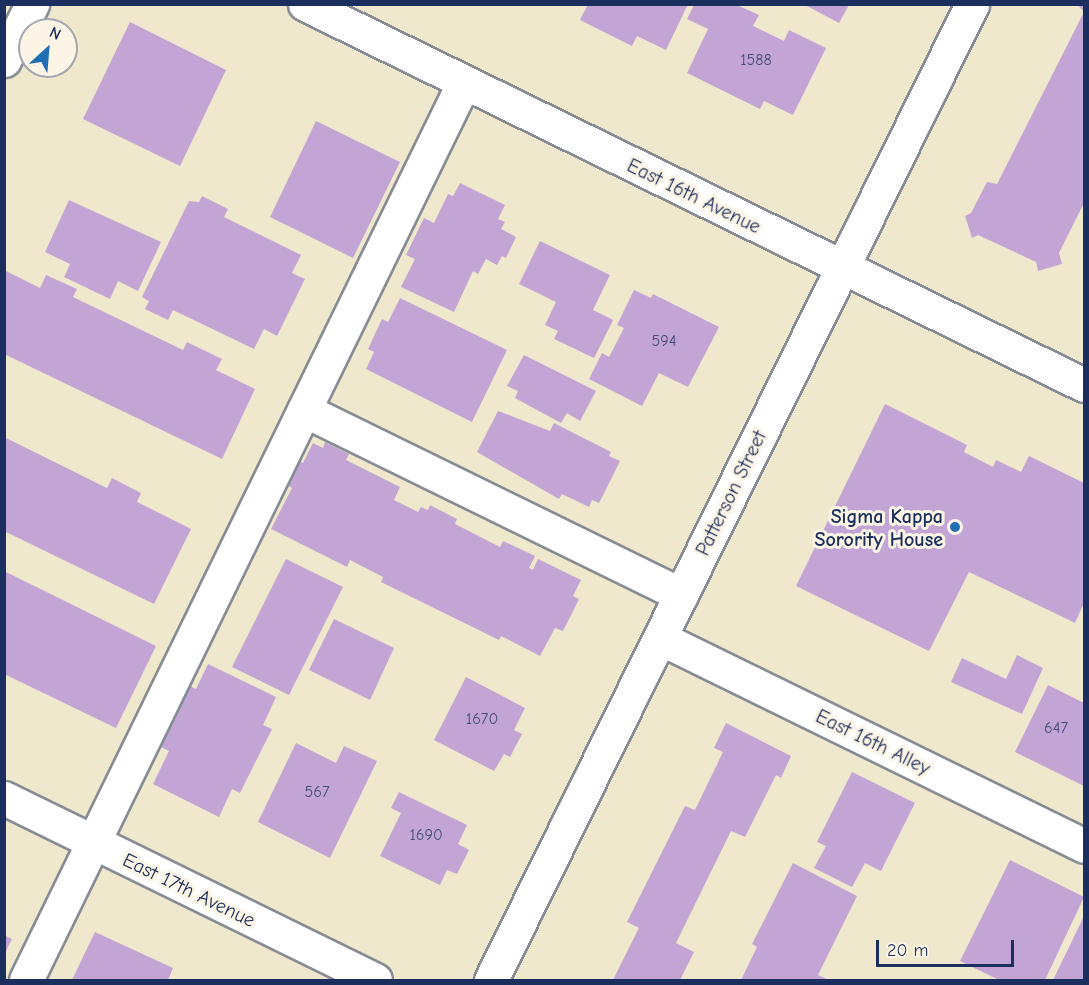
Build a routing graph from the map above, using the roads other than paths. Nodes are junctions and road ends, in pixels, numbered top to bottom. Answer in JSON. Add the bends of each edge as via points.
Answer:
{"nodes":[{"id":1,"x":32,"y":4,"type":"edge"},
{"id":2,"x":305,"y":4,"type":"edge"},
{"id":3,"x":972,"y":4,"type":"edge"},
{"id":4,"x":4,"y":60,"type":"edge"},
{"id":5,"x":464,"y":82,"type":"junction"},
{"id":6,"x":842,"y":265,"type":"junction"},
{"id":7,"x":1084,"y":385,"type":"edge"},
{"id":8,"x":304,"y":410,"type":"junction"},
{"id":9,"x":681,"y":595,"type":"junction"},
{"id":10,"x":660,"y":638,"type":"junction"},
{"id":11,"x":4,"y":798,"type":"edge"},
{"id":12,"x":94,"y":843,"type":"junction"},
{"id":13,"x":1084,"y":846,"type":"edge"},
{"id":14,"x":26,"y":981,"type":"edge"},
{"id":15,"x":375,"y":981,"type":"edge"},
{"id":16,"x":491,"y":981,"type":"edge"}],
"edges":[{"from":1,"to":4,"type":"street"},
{"from":2,"to":5,"type":"street","name":"East 16th Avenue"},
{"from":3,"to":6,"type":"street","name":"Patterson Street"},
{"from":5,"to":6,"type":"street","name":"East 16th Avenue"},
{"from":5,"to":8,"type":"street"},
{"from":6,"to":7,"type":"street","name":"East 16th Avenue"},
{"from":6,"to":9,"type":"street","name":"Patterson Street"},
{"from":8,"to":9,"type":"street"},
{"from":8,"to":12,"type":"street"},
{"from":9,"to":10,"type":"street","name":"Patterson Street"},
{"from":10,"to":13,"type":"street","name":"East 16th Alley"},
{"from":10,"to":16,"type":"street","name":"Patterson Street"},
{"from":11,"to":12,"type":"street","name":"East 17th Avenue"},
{"from":12,"to":14,"type":"street"},
{"from":12,"to":15,"type":"street","name":"East 17th Avenue"}]}
